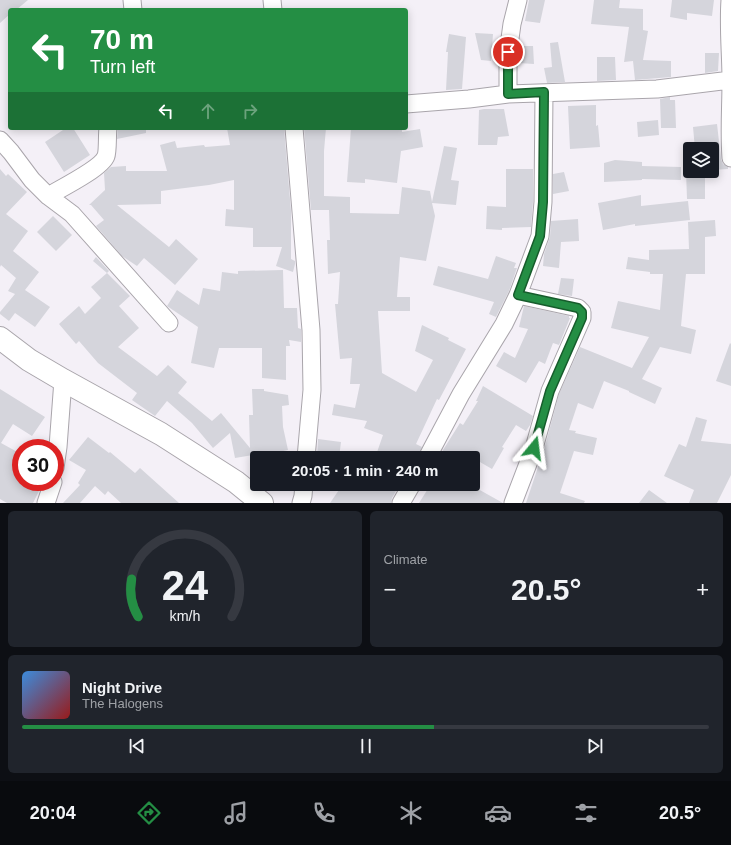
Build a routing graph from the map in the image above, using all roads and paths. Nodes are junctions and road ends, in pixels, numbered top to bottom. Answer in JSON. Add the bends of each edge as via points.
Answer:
{"nodes":[{"id":1,"x":518,"y":0,"type":"edge"},
{"id":2,"x":730,"y":0,"type":"edge"},
{"id":3,"x":731,"y":80,"type":"edge"},
{"id":4,"x":544,"y":92,"type":"junction"},
{"id":5,"x":508,"y":94,"type":"junction"},
{"id":6,"x":408,"y":104,"type":"edge"},
{"id":7,"x":108,"y":130,"type":"edge"},
{"id":8,"x":294,"y":130,"type":"edge"},
{"id":9,"x":0,"y":140,"type":"edge"},
{"id":10,"x":731,"y":158,"type":"edge"},
{"id":11,"x":48,"y":196,"type":"junction"},
{"id":12,"x":518,"y":295,"type":"junction"},
{"id":13,"x":169,"y":323,"type":"dead end"},
{"id":14,"x":0,"y":338,"type":"edge"},
{"id":15,"x":63,"y":380,"type":"junction"},
{"id":16,"x":59,"y":439,"type":"edge"},
{"id":17,"x":307,"y":451,"type":"edge"},
{"id":18,"x":431,"y":451,"type":"edge"},
{"id":19,"x":49,"y":491,"type":"edge"},
{"id":20,"x":303,"y":491,"type":"edge"},
{"id":21,"x":408,"y":491,"type":"edge"},
{"id":22,"x":46,"y":503,"type":"edge"},
{"id":23,"x":262,"y":503,"type":"edge"},
{"id":24,"x":301,"y":503,"type":"edge"},
{"id":25,"x":401,"y":503,"type":"edge"},
{"id":26,"x":512,"y":503,"type":"edge"}],
"edges":[{"from":1,"to":5,"type":"street","via":[[508,52]]},
{"from":2,"to":3,"type":"street"},
{"from":3,"to":4,"type":"street","via":[[657,89]]},
{"from":3,"to":10,"type":"street"},
{"from":4,"to":5,"type":"street"},
{"from":4,"to":12,"type":"street","via":[[543,202],[540,236]]},
{"from":5,"to":6,"type":"street"},
{"from":7,"to":11,"type":"street","via":[[106,156],[102,162]]},
{"from":8,"to":17,"type":"street","via":[[311,330],[312,390]]},
{"from":9,"to":11,"type":"street"},
{"from":11,"to":13,"type":"street","via":[[72,214]]},
{"from":12,"to":18,"type":"street"},
{"from":12,"to":26,"type":"street","via":[[578,308],[582,312],[582,318],[550,391],[534,448]]},
{"from":14,"to":15,"type":"street","via":[[29,360]]},
{"from":15,"to":16,"type":"street"},
{"from":15,"to":23,"type":"street","via":[[161,434],[236,482]]},
{"from":19,"to":22,"type":"street"},
{"from":20,"to":24,"type":"street"},
{"from":21,"to":25,"type":"street"}]}
